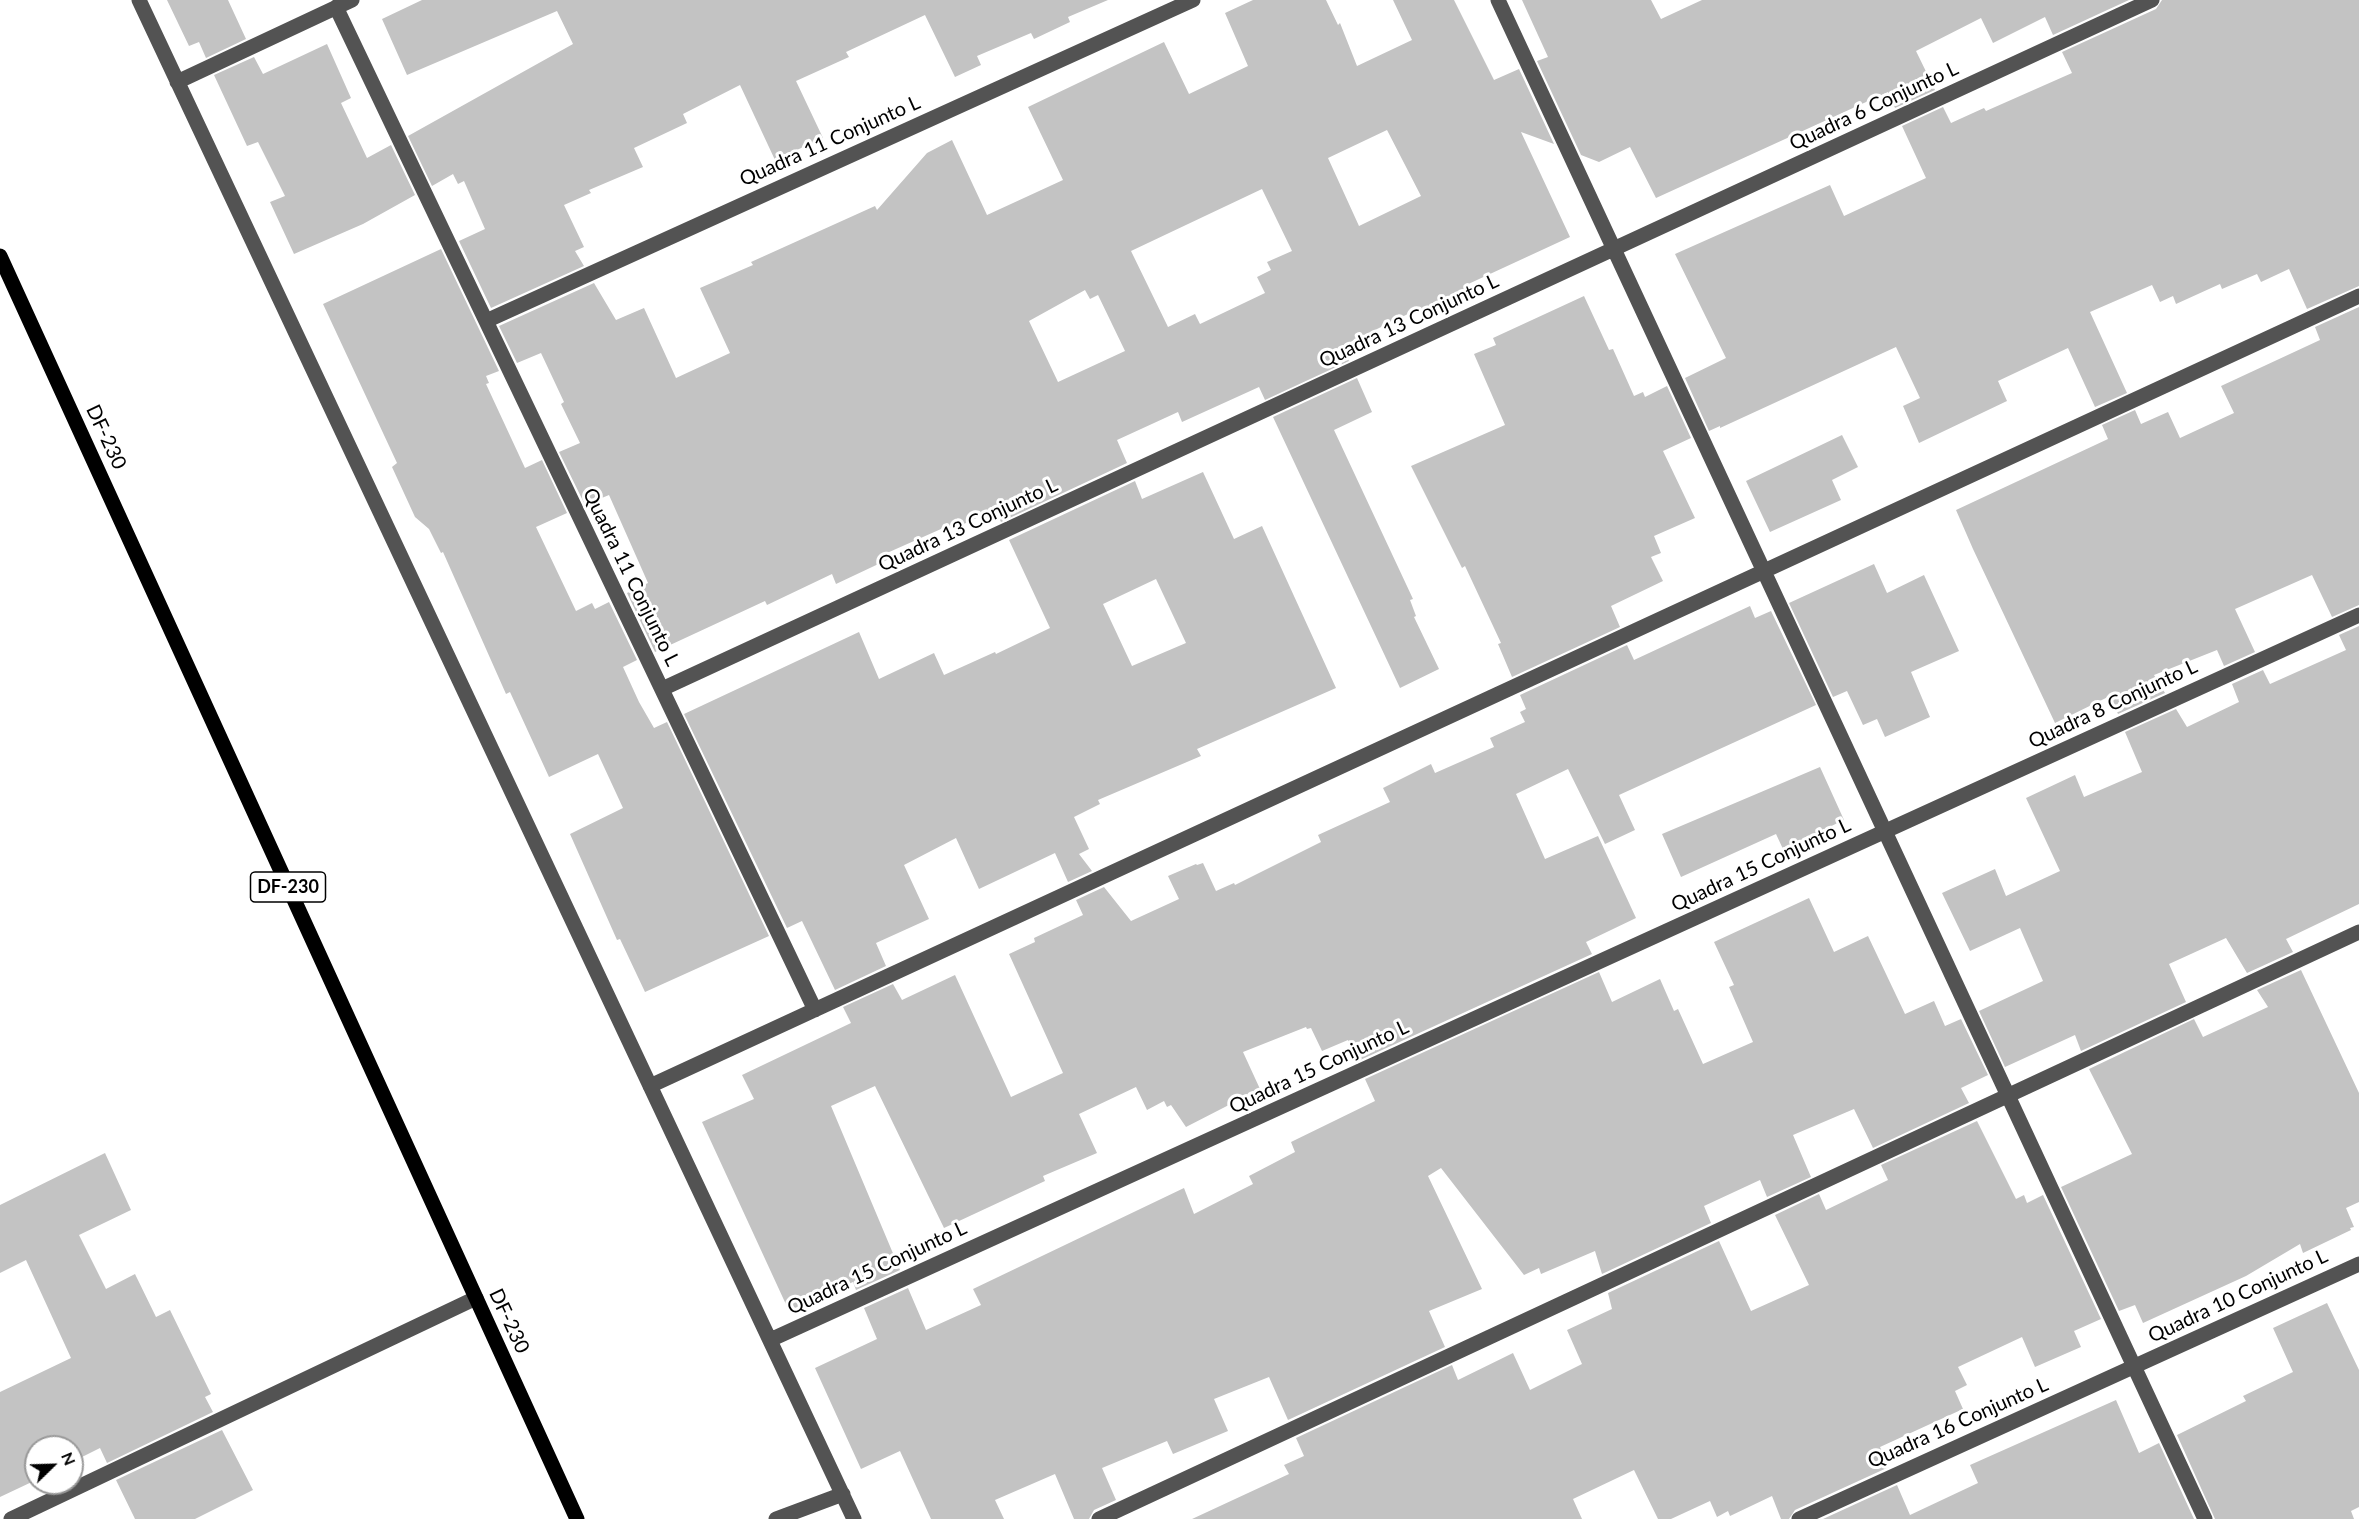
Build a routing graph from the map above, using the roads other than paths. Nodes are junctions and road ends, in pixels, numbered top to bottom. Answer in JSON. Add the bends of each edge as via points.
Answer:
{"nodes":[{"id":1,"x":139,"y":0,"type":"edge"},
{"id":2,"x":352,"y":0,"type":"edge"},
{"id":3,"x":1193,"y":0,"type":"edge"},
{"id":4,"x":1498,"y":0,"type":"edge"},
{"id":5,"x":2152,"y":0,"type":"edge"},
{"id":6,"x":336,"y":7,"type":"junction"},
{"id":7,"x":177,"y":82,"type":"junction"},
{"id":8,"x":1614,"y":249,"type":"junction"},
{"id":9,"x":0,"y":256,"type":"edge"},
{"id":10,"x":2359,"y":296,"type":"edge"},
{"id":11,"x":486,"y":321,"type":"junction"},
{"id":12,"x":1764,"y":571,"type":"junction"},
{"id":13,"x":2359,"y":615,"type":"edge"},
{"id":14,"x":662,"y":689,"type":"junction"},
{"id":15,"x":1885,"y":832,"type":"junction"},
{"id":16,"x":2359,"y":932,"type":"edge"},
{"id":17,"x":815,"y":1010,"type":"junction"},
{"id":18,"x":650,"y":1086,"type":"junction"},
{"id":19,"x":2008,"y":1095,"type":"junction"},
{"id":20,"x":2359,"y":1264,"type":"edge"},
{"id":21,"x":476,"y":1298,"type":"junction"},
{"id":22,"x":770,"y":1340,"type":"junction"},
{"id":23,"x":2134,"y":1366,"type":"junction"},
{"id":24,"x":843,"y":1494,"type":"junction"},
{"id":25,"x":11,"y":1519,"type":"edge"},
{"id":26,"x":578,"y":1519,"type":"edge"},
{"id":27,"x":776,"y":1519,"type":"edge"},
{"id":28,"x":854,"y":1519,"type":"edge"},
{"id":29,"x":1099,"y":1519,"type":"edge"},
{"id":30,"x":1799,"y":1519,"type":"edge"},
{"id":31,"x":2205,"y":1519,"type":"edge"}],
"edges":[{"from":1,"to":7,"type":"street"},
{"from":2,"to":6,"type":"street"},
{"from":3,"to":11,"type":"street","name":"Quadra 11 Conjunto L"},
{"from":4,"to":8,"type":"street"},
{"from":5,"to":8,"type":"street","name":"Quadra 6 Conjunto L"},
{"from":6,"to":7,"type":"street"},
{"from":6,"to":11,"type":"street","name":"Quadra 11 Conjunto L"},
{"from":7,"to":18,"type":"street"},
{"from":8,"to":12,"type":"street"},
{"from":8,"to":14,"type":"street","name":"Quadra 13 Conjunto L"},
{"from":9,"to":21,"type":"main road","name":"DF-230","number":"DF-230"},
{"from":10,"to":12,"type":"street"},
{"from":11,"to":14,"type":"street","name":"Quadra 11 Conjunto L"},
{"from":12,"to":15,"type":"street"},
{"from":12,"to":17,"type":"street"},
{"from":13,"to":15,"type":"street","name":"Quadra 8 Conjunto L"},
{"from":14,"to":17,"type":"street"},
{"from":15,"to":19,"type":"street"},
{"from":15,"to":22,"type":"street","name":"Quadra 15 Conjunto L"},
{"from":16,"to":19,"type":"street"},
{"from":17,"to":18,"type":"street"},
{"from":18,"to":22,"type":"street"},
{"from":19,"to":23,"type":"street"},
{"from":19,"to":29,"type":"street"},
{"from":20,"to":23,"type":"street","name":"Quadra 10 Conjunto L"},
{"from":21,"to":25,"type":"street"},
{"from":21,"to":26,"type":"main road","name":"DF-230","number":"DF-230"},
{"from":22,"to":24,"type":"street"},
{"from":23,"to":30,"type":"street","name":"Quadra 16 Conjunto L"},
{"from":23,"to":31,"type":"street"},
{"from":24,"to":27,"type":"street"},
{"from":24,"to":28,"type":"street"}]}
